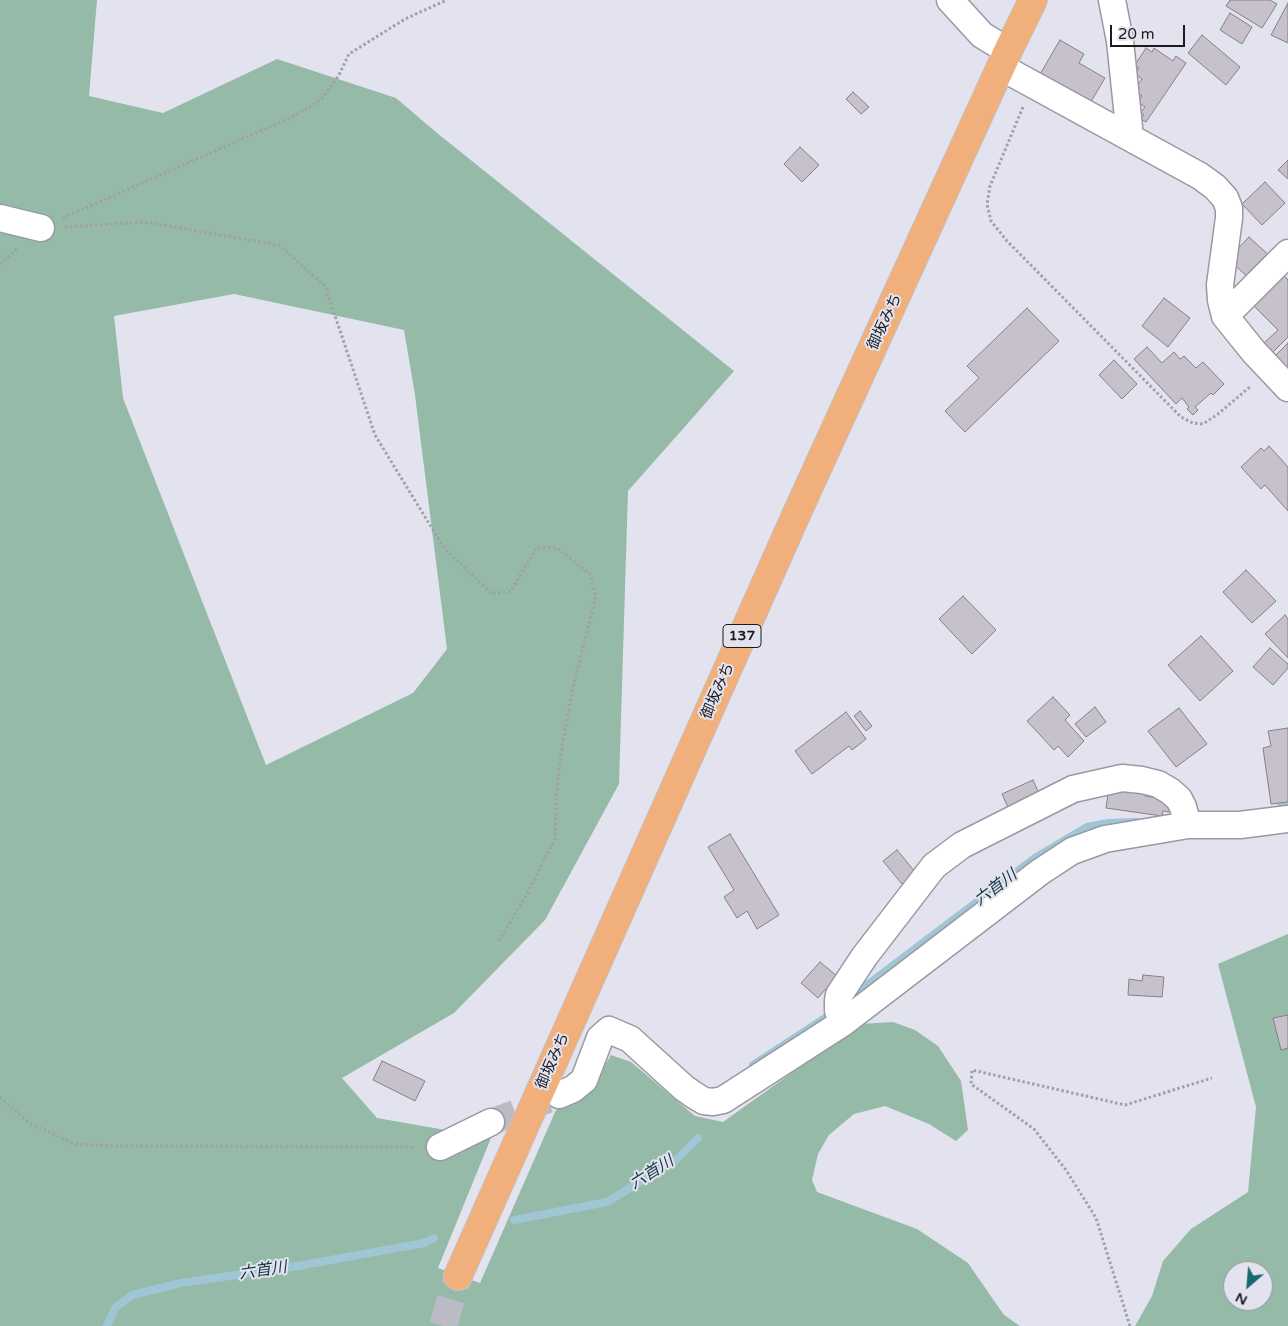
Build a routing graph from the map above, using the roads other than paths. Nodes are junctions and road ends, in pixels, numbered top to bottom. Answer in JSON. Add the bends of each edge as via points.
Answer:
{"nodes":[{"id":1,"x":950,"y":0,"type":"edge"},
{"id":2,"x":1033,"y":0,"type":"edge"},
{"id":3,"x":1112,"y":0,"type":"edge"},
{"id":4,"x":1005,"y":59,"type":"junction"},
{"id":5,"x":1126,"y":135,"type":"junction"},
{"id":6,"x":0,"y":218,"type":"edge"},
{"id":7,"x":41,"y":228,"type":"road end"},
{"id":8,"x":1288,"y":253,"type":"edge"},
{"id":9,"x":1225,"y":316,"type":"junction"},
{"id":10,"x":1288,"y":388,"type":"edge"},
{"id":11,"x":1288,"y":819,"type":"edge"},
{"id":12,"x":1188,"y":825,"type":"junction"},
{"id":13,"x":844,"y":1022,"type":"junction"},
{"id":14,"x":559,"y":1095,"type":"tunnel mouth"},
{"id":15,"x":490,"y":1122,"type":"tunnel mouth"},
{"id":16,"x":440,"y":1147,"type":"road end"},
{"id":17,"x":458,"y":1276,"type":"tunnel mouth"}],
"edges":[{"from":1,"to":4,"type":"street"},
{"from":2,"to":4,"type":"highway","name":"御坂みち","number":"137"},
{"from":3,"to":5,"type":"street","via":[[1129,126]]},
{"from":4,"to":5,"type":"street","via":[[1032,84]]},
{"from":4,"to":17,"type":"highway","name":"御坂みち","number":"137","via":[[800,506]]},
{"from":5,"to":9,"type":"street","via":[[1200,176],[1225,198],[1230,218],[1220,285]]},
{"from":6,"to":7,"type":"street"},
{"from":8,"to":9,"type":"street"},
{"from":9,"to":10,"type":"street"},
{"from":11,"to":12,"type":"street","via":[[1240,825]]},
{"from":12,"to":13,"type":"street","via":[[1106,839],[1072,851]]},
{"from":12,"to":13,"type":"street","via":[[1179,799],[1170,791],[1158,784],[1122,778],[1072,789],[962,845],[934,866],[864,957],[839,995],[838,1011]]},
{"from":13,"to":14,"type":"street","via":[[723,1100],[713,1102],[704,1101],[684,1088],[630,1039],[609,1030],[600,1038],[584,1080]]},
{"from":15,"to":16,"type":"street"}]}
